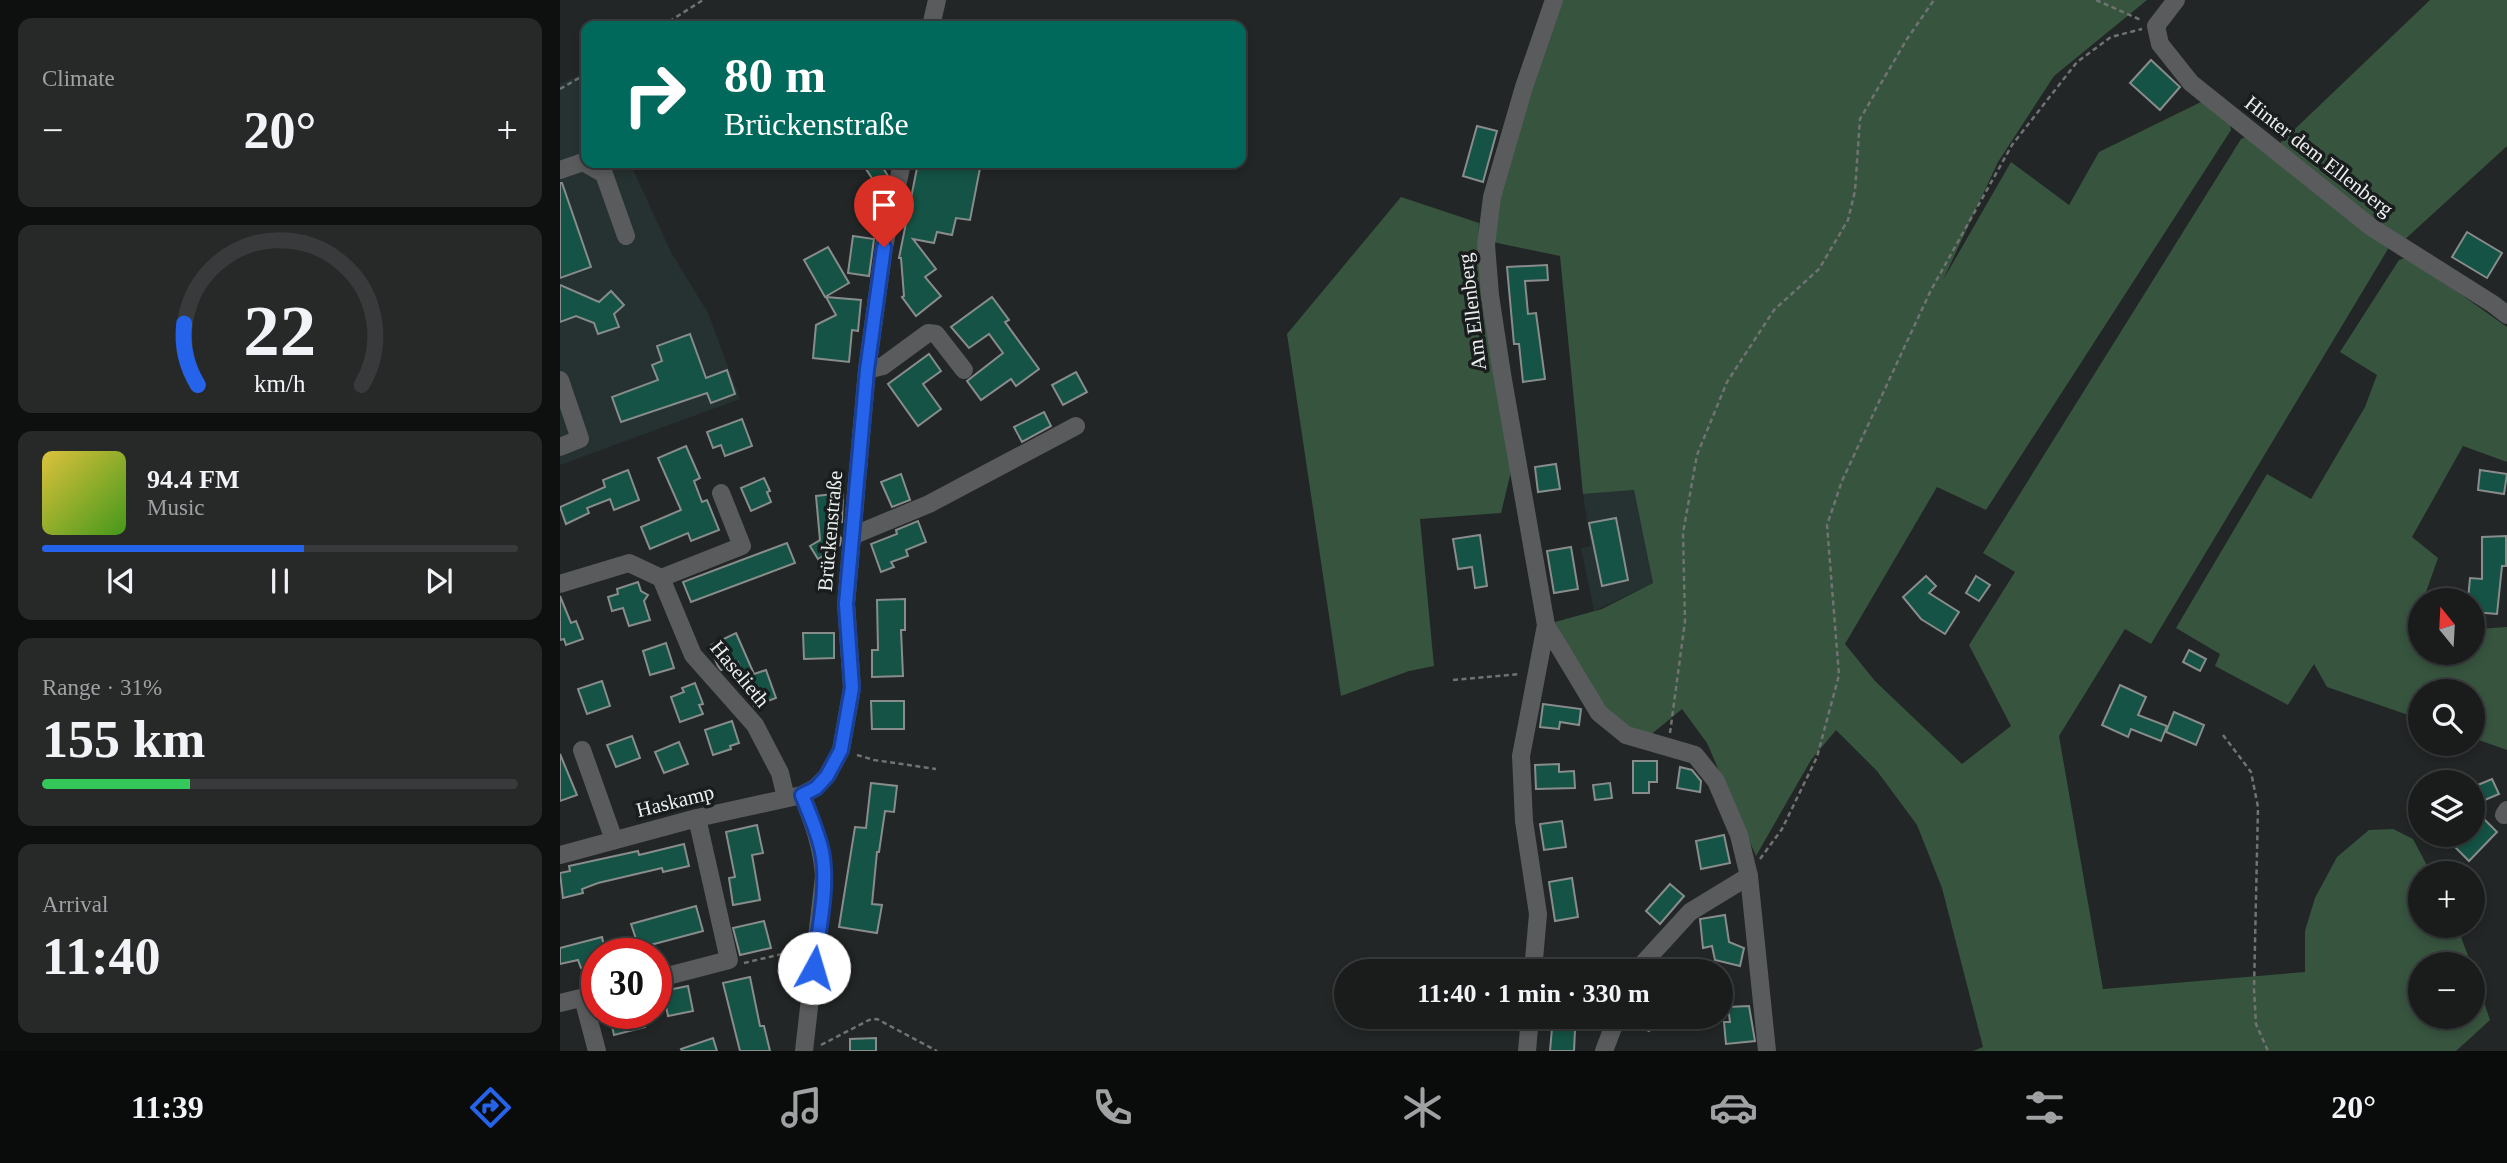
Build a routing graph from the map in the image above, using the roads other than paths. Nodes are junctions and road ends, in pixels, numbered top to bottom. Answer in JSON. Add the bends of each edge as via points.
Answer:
{"nodes":[{"id":1,"x":937,"y":0,"type":"edge"},
{"id":2,"x":1554,"y":0,"type":"edge"},
{"id":3,"x":2176,"y":0,"type":"edge"},
{"id":4,"x":932,"y":21,"type":"edge"},
{"id":5,"x":581,"y":163,"type":"edge"},
{"id":6,"x":594,"y":168,"type":"edge"},
{"id":7,"x":901,"y":168,"type":"edge"},
{"id":8,"x":560,"y":170,"type":"edge"},
{"id":9,"x":626,"y":236,"type":"dead end"},
{"id":10,"x":2507,"y":315,"type":"edge"},
{"id":11,"x":867,"y":370,"type":"junction"},
{"id":12,"x":964,"y":370,"type":"dead end"},
{"id":13,"x":560,"y":380,"type":"edge"},
{"id":14,"x":1076,"y":425,"type":"dead end"},
{"id":15,"x":560,"y":447,"type":"edge"},
{"id":16,"x":720,"y":493,"type":"dead end"},
{"id":17,"x":852,"y":536,"type":"junction"},
{"id":18,"x":661,"y":578,"type":"junction"},
{"id":19,"x":560,"y":584,"type":"edge"},
{"id":20,"x":1546,"y":625,"type":"junction"},
{"id":21,"x":582,"y":750,"type":"dead end"},
{"id":22,"x":794,"y":796,"type":"junction"},
{"id":23,"x":697,"y":818,"type":"junction"},
{"id":24,"x":614,"y":840,"type":"junction"},
{"id":25,"x":560,"y":855,"type":"edge"},
{"id":26,"x":1749,"y":876,"type":"junction"},
{"id":27,"x":1534,"y":959,"type":"edge"},
{"id":28,"x":1647,"y":959,"type":"edge"},
{"id":29,"x":672,"y":974,"type":"edge"},
{"id":30,"x":581,"y":998,"type":"edge"},
{"id":31,"x":560,"y":1003,"type":"edge"},
{"id":32,"x":594,"y":1029,"type":"edge"},
{"id":33,"x":1529,"y":1029,"type":"edge"},
{"id":34,"x":1612,"y":1029,"type":"edge"},
{"id":35,"x":805,"y":1048,"type":"edge"},
{"id":36,"x":597,"y":1051,"type":"edge"},
{"id":37,"x":1527,"y":1051,"type":"edge"},
{"id":38,"x":1604,"y":1051,"type":"edge"},
{"id":39,"x":1767,"y":1051,"type":"edge"}],
"edges":[{"from":1,"to":4,"type":"street"},
{"from":2,"to":20,"type":"street","name":"Am Ellenberg","via":[[1492,197],[1486,245],[1502,374]]},
{"from":3,"to":10,"type":"street","name":"Hinter dem Ellenberg","via":[[2156,26],[2160,44],[2191,83],[2371,228]]},
{"from":5,"to":8,"type":"street"},
{"from":6,"to":9,"type":"street","via":[[604,174]]},
{"from":7,"to":11,"type":"street","name":"Brückenstraße","via":[[884,247]]},
{"from":11,"to":12,"type":"street","via":[[883,366],[928,333],[936,334]]},
{"from":11,"to":17,"type":"street","name":"Brückenstraße"},
{"from":13,"to":15,"type":"street","via":[[580,439]]},
{"from":14,"to":17,"type":"street","via":[[929,504]]},
{"from":16,"to":18,"type":"street","via":[[742,546]]},
{"from":17,"to":22,"type":"street","name":"Brückenstraße","via":[[846,604],[852,688],[841,750],[816,788]]},
{"from":18,"to":19,"type":"street","via":[[629,563]]},
{"from":18,"to":22,"type":"street","name":"Haselieth","via":[[692,655],[755,725]]},
{"from":20,"to":26,"type":"street","name":"Am Ellenberg","via":[[1599,713],[1626,735],[1695,755],[1716,781],[1740,835]]},
{"from":20,"to":27,"type":"street","name":"Am Ellenberg","via":[[1521,756],[1524,821],[1538,914]]},
{"from":21,"to":24,"type":"street"},
{"from":22,"to":23,"type":"street","name":"Haskamp"},
{"from":22,"to":35,"type":"street","via":[[817,831],[824,876]]},
{"from":23,"to":24,"type":"street","name":"Haskamp"},
{"from":23,"to":29,"type":"street","via":[[729,960]]},
{"from":24,"to":25,"type":"street","name":"Haskamp"},
{"from":26,"to":28,"type":"street","via":[[1690,912]]},
{"from":26,"to":39,"type":"street","name":"Am Ellenberg"},
{"from":30,"to":31,"type":"street"},
{"from":32,"to":36,"type":"street"},
{"from":33,"to":37,"type":"street"},
{"from":34,"to":38,"type":"street"}]}
